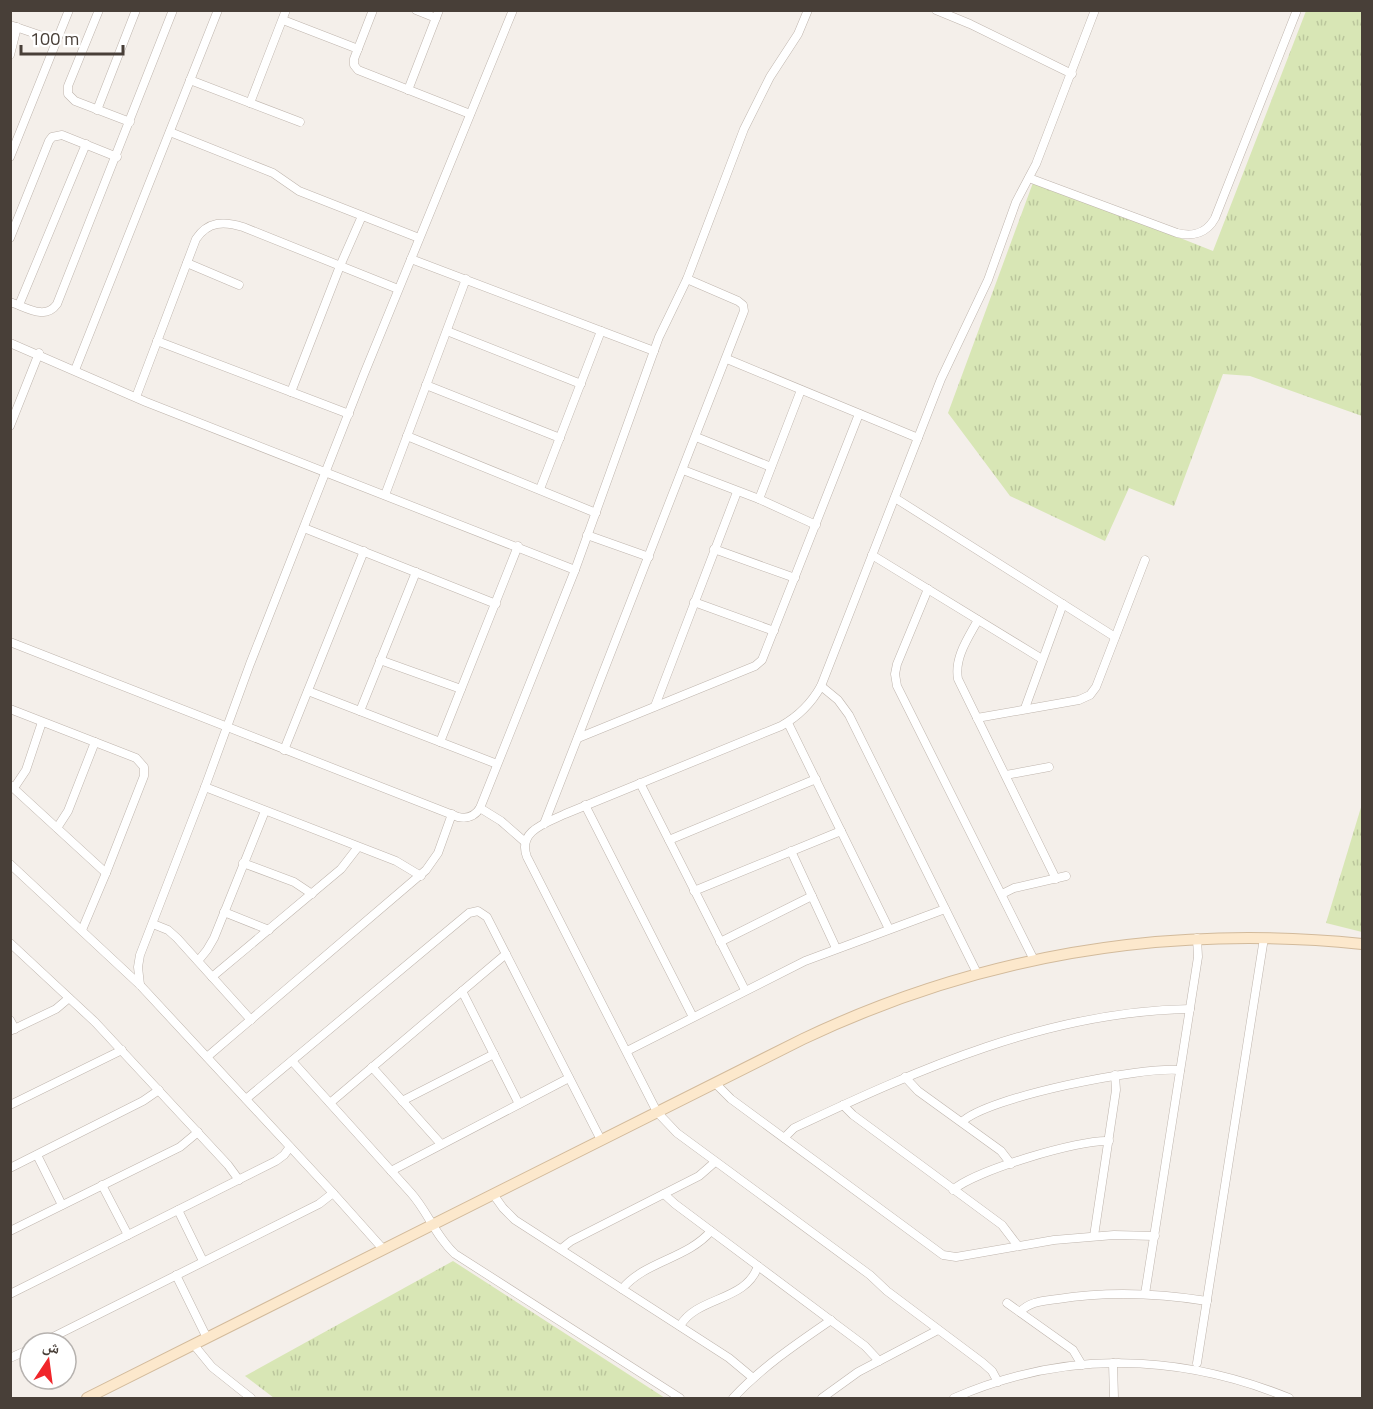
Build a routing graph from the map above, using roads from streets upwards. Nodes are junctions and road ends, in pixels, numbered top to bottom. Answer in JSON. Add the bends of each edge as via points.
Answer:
{"nodes":[{"id":1,"x":69,"y":10,"type":"edge"},
{"id":2,"x":99,"y":10,"type":"edge"},
{"id":3,"x":136,"y":10,"type":"edge"},
{"id":4,"x":173,"y":10,"type":"edge"},
{"id":5,"x":218,"y":10,"type":"edge"},
{"id":6,"x":286,"y":10,"type":"edge"},
{"id":7,"x":373,"y":10,"type":"edge"},
{"id":8,"x":416,"y":10,"type":"edge"},
{"id":9,"x":513,"y":10,"type":"edge"},
{"id":10,"x":808,"y":10,"type":"edge"},
{"id":11,"x":936,"y":10,"type":"edge"},
{"id":12,"x":1095,"y":10,"type":"edge"},
{"id":13,"x":1297,"y":10,"type":"edge"},
{"id":14,"x":437,"y":14,"type":"edge"},
{"id":15,"x":283,"y":20,"type":"junction"},
{"id":16,"x":14,"y":26,"type":"edge"},
{"id":17,"x":57,"y":41,"type":"junction"},
{"id":18,"x":358,"y":49,"type":"junction"},
{"id":19,"x":10,"y":55,"type":"edge"},
{"id":20,"x":1072,"y":74,"type":"junction"},
{"id":21,"x":190,"y":80,"type":"junction"},
{"id":22,"x":408,"y":90,"type":"junction"},
{"id":23,"x":250,"y":103,"type":"junction"},
{"id":24,"x":97,"y":110,"type":"junction"},
{"id":25,"x":470,"y":114,"type":"junction"},
{"id":26,"x":130,"y":122,"type":"junction"},
{"id":27,"x":300,"y":122,"type":"dead end"},
{"id":28,"x":170,"y":132,"type":"junction"},
{"id":29,"x":86,"y":144,"type":"junction"},
{"id":30,"x":117,"y":157,"type":"junction"},
{"id":31,"x":10,"y":158,"type":"edge"},
{"id":32,"x":1029,"y":178,"type":"junction"},
{"id":33,"x":362,"y":216,"type":"junction"},
{"id":34,"x":10,"y":238,"type":"edge"},
{"id":35,"x":419,"y":238,"type":"junction"},
{"id":36,"x":411,"y":259,"type":"junction"},
{"id":37,"x":187,"y":263,"type":"junction"},
{"id":38,"x":340,"y":266,"type":"junction"},
{"id":39,"x":466,"y":279,"type":"junction"},
{"id":40,"x":687,"y":279,"type":"junction"},
{"id":41,"x":239,"y":285,"type":"dead end"},
{"id":42,"x":398,"y":289,"type":"junction"},
{"id":43,"x":10,"y":302,"type":"edge"},
{"id":44,"x":19,"y":305,"type":"junction"},
{"id":45,"x":601,"y":331,"type":"junction"},
{"id":46,"x":447,"y":332,"type":"junction"},
{"id":47,"x":157,"y":341,"type":"junction"},
{"id":48,"x":10,"y":343,"type":"edge"},
{"id":49,"x":654,"y":351,"type":"junction"},
{"id":50,"x":39,"y":353,"type":"junction"},
{"id":51,"x":727,"y":359,"type":"junction"},
{"id":52,"x":75,"y":370,"type":"junction"},
{"id":53,"x":581,"y":384,"type":"junction"},
{"id":54,"x":426,"y":385,"type":"junction"},
{"id":55,"x":801,"y":390,"type":"junction"},
{"id":56,"x":291,"y":392,"type":"junction"},
{"id":57,"x":136,"y":397,"type":"junction"},
{"id":58,"x":349,"y":414,"type":"junction"},
{"id":59,"x":859,"y":414,"type":"junction"},
{"id":60,"x":10,"y":426,"type":"edge"},
{"id":61,"x":407,"y":436,"type":"junction"},
{"id":62,"x":696,"y":437,"type":"junction"},
{"id":63,"x":560,"y":438,"type":"junction"},
{"id":64,"x":918,"y":438,"type":"junction"},
{"id":65,"x":771,"y":467,"type":"junction"},
{"id":66,"x":683,"y":470,"type":"junction"},
{"id":67,"x":327,"y":472,"type":"junction"},
{"id":68,"x":540,"y":489,"type":"junction"},
{"id":69,"x":737,"y":492,"type":"junction"},
{"id":70,"x":385,"y":495,"type":"junction"},
{"id":71,"x":895,"y":498,"type":"junction"},
{"id":72,"x":759,"y":499,"type":"junction"},
{"id":73,"x":596,"y":513,"type":"junction"},
{"id":74,"x":816,"y":525,"type":"junction"},
{"id":75,"x":304,"y":528,"type":"junction"},
{"id":76,"x":587,"y":536,"type":"junction"},
{"id":77,"x":518,"y":546,"type":"junction"},
{"id":78,"x":714,"y":549,"type":"junction"},
{"id":79,"x":364,"y":552,"type":"junction"},
{"id":80,"x":872,"y":555,"type":"junction"},
{"id":81,"x":649,"y":557,"type":"junction"},
{"id":82,"x":1145,"y":560,"type":"dead end"},
{"id":83,"x":575,"y":570,"type":"junction"},
{"id":84,"x":416,"y":572,"type":"junction"},
{"id":85,"x":795,"y":578,"type":"junction"},
{"id":86,"x":928,"y":589,"type":"junction"},
{"id":87,"x":694,"y":602,"type":"junction"},
{"id":88,"x":496,"y":604,"type":"junction"},
{"id":89,"x":1063,"y":604,"type":"junction"},
{"id":90,"x":978,"y":620,"type":"junction"},
{"id":91,"x":774,"y":631,"type":"junction"},
{"id":92,"x":1115,"y":637,"type":"junction"},
{"id":93,"x":10,"y":642,"type":"edge"},
{"id":94,"x":380,"y":660,"type":"junction"},
{"id":95,"x":1042,"y":660,"type":"junction"},
{"id":96,"x":821,"y":686,"type":"junction"},
{"id":97,"x":461,"y":689,"type":"junction"},
{"id":98,"x":308,"y":691,"type":"junction"},
{"id":99,"x":655,"y":706,"type":"junction"},
{"id":100,"x":1025,"y":708,"type":"junction"},
{"id":101,"x":10,"y":710,"type":"edge"},
{"id":102,"x":360,"y":711,"type":"junction"},
{"id":103,"x":977,"y":718,"type":"junction"},
{"id":104,"x":42,"y":722,"type":"junction"},
{"id":105,"x":788,"y":723,"type":"junction"},
{"id":106,"x":227,"y":728,"type":"junction"},
{"id":107,"x":578,"y":738,"type":"junction"},
{"id":108,"x":95,"y":742,"type":"junction"},
{"id":109,"x":441,"y":742,"type":"junction"},
{"id":110,"x":284,"y":750,"type":"junction"},
{"id":111,"x":497,"y":764,"type":"junction"},
{"id":112,"x":1049,"y":767,"type":"dead end"},
{"id":113,"x":1006,"y":775,"type":"junction"},
{"id":114,"x":816,"y":779,"type":"junction"},
{"id":115,"x":640,"y":783,"type":"junction"},
{"id":116,"x":12,"y":786,"type":"edge"},
{"id":117,"x":205,"y":788,"type":"junction"},
{"id":118,"x":585,"y":806,"type":"junction"},
{"id":119,"x":480,"y":808,"type":"junction"},
{"id":120,"x":264,"y":811,"type":"junction"},
{"id":121,"x":452,"y":814,"type":"junction"},
{"id":122,"x":544,"y":824,"type":"junction"},
{"id":123,"x":57,"y":828,"type":"junction"},
{"id":124,"x":841,"y":831,"type":"junction"},
{"id":125,"x":669,"y":840,"type":"junction"},
{"id":126,"x":525,"y":842,"type":"junction"},
{"id":127,"x":358,"y":847,"type":"junction"},
{"id":128,"x":791,"y":851,"type":"junction"},
{"id":129,"x":243,"y":863,"type":"junction"},
{"id":130,"x":10,"y":864,"type":"edge"},
{"id":131,"x":106,"y":873,"type":"junction"},
{"id":132,"x":421,"y":876,"type":"junction"},
{"id":133,"x":1066,"y":876,"type":"dead end"},
{"id":134,"x":1056,"y":879,"type":"junction"},
{"id":135,"x":694,"y":891,"type":"junction"},
{"id":136,"x":312,"y":894,"type":"junction"},
{"id":137,"x":1002,"y":894,"type":"junction"},
{"id":138,"x":812,"y":896,"type":"junction"},
{"id":139,"x":945,"y":909,"type":"junction"},
{"id":140,"x":224,"y":912,"type":"junction"},
{"id":141,"x":153,"y":924,"type":"junction"},
{"id":142,"x":889,"y":929,"type":"junction"},
{"id":143,"x":81,"y":930,"type":"junction"},
{"id":144,"x":269,"y":930,"type":"junction"},
{"id":145,"x":1197,"y":938,"type":"junction"},
{"id":146,"x":1264,"y":938,"type":"junction"},
{"id":147,"x":720,"y":942,"type":"junction"},
{"id":148,"x":10,"y":943,"type":"edge"},
{"id":149,"x":1362,"y":944,"type":"edge"},
{"id":150,"x":836,"y":948,"type":"junction"},
{"id":151,"x":506,"y":954,"type":"junction"},
{"id":152,"x":1034,"y":960,"type":"junction"},
{"id":153,"x":198,"y":961,"type":"junction"},
{"id":154,"x":977,"y":973,"type":"junction"},
{"id":155,"x":212,"y":977,"type":"junction"},
{"id":156,"x":140,"y":985,"type":"junction"},
{"id":157,"x":745,"y":990,"type":"junction"},
{"id":158,"x":462,"y":991,"type":"junction"},
{"id":159,"x":69,"y":998,"type":"junction"},
{"id":160,"x":1190,"y":1009,"type":"junction"},
{"id":161,"x":693,"y":1017,"type":"junction"},
{"id":162,"x":10,"y":1020,"type":"edge"},
{"id":163,"x":251,"y":1020,"type":"junction"},
{"id":164,"x":13,"y":1030,"type":"edge"},
{"id":165,"x":122,"y":1050,"type":"junction"},
{"id":166,"x":627,"y":1051,"type":"junction"},
{"id":167,"x":494,"y":1054,"type":"junction"},
{"id":168,"x":207,"y":1057,"type":"junction"},
{"id":169,"x":292,"y":1061,"type":"junction"},
{"id":170,"x":372,"y":1067,"type":"junction"},
{"id":171,"x":1180,"y":1070,"type":"junction"},
{"id":172,"x":1115,"y":1076,"type":"junction"},
{"id":173,"x":905,"y":1077,"type":"junction"},
{"id":174,"x":569,"y":1078,"type":"junction"},
{"id":175,"x":715,"y":1083,"type":"junction"},
{"id":176,"x":159,"y":1090,"type":"junction"},
{"id":177,"x":246,"y":1099,"type":"junction"},
{"id":178,"x":402,"y":1101,"type":"junction"},
{"id":179,"x":330,"y":1103,"type":"junction"},
{"id":180,"x":519,"y":1104,"type":"junction"},
{"id":181,"x":10,"y":1105,"type":"edge"},
{"id":182,"x":843,"y":1105,"type":"junction"},
{"id":183,"x":657,"y":1112,"type":"junction"},
{"id":184,"x":962,"y":1122,"type":"junction"},
{"id":185,"x":198,"y":1132,"type":"junction"},
{"id":186,"x":784,"y":1138,"type":"junction"},
{"id":187,"x":601,"y":1140,"type":"junction"},
{"id":188,"x":1109,"y":1141,"type":"junction"},
{"id":189,"x":441,"y":1144,"type":"junction"},
{"id":190,"x":290,"y":1147,"type":"junction"},
{"id":191,"x":37,"y":1155,"type":"junction"},
{"id":192,"x":715,"y":1162,"type":"junction"},
{"id":193,"x":1011,"y":1164,"type":"junction"},
{"id":194,"x":10,"y":1168,"type":"edge"},
{"id":195,"x":391,"y":1170,"type":"junction"},
{"id":196,"x":239,"y":1180,"type":"junction"},
{"id":197,"x":102,"y":1185,"type":"junction"},
{"id":198,"x":953,"y":1190,"type":"junction"},
{"id":199,"x":333,"y":1192,"type":"junction"},
{"id":200,"x":492,"y":1194,"type":"junction"},
{"id":201,"x":664,"y":1194,"type":"junction"},
{"id":202,"x":62,"y":1205,"type":"junction"},
{"id":203,"x":178,"y":1210,"type":"junction"},
{"id":204,"x":432,"y":1225,"type":"junction"},
{"id":205,"x":10,"y":1231,"type":"edge"},
{"id":206,"x":711,"y":1231,"type":"junction"},
{"id":207,"x":128,"y":1235,"type":"junction"},
{"id":208,"x":1094,"y":1236,"type":"junction"},
{"id":209,"x":1155,"y":1236,"type":"junction"},
{"id":210,"x":1018,"y":1246,"type":"junction"},
{"id":211,"x":561,"y":1249,"type":"junction"},
{"id":212,"x":383,"y":1250,"type":"junction"},
{"id":213,"x":203,"y":1261,"type":"junction"},
{"id":214,"x":758,"y":1266,"type":"junction"},
{"id":215,"x":176,"y":1275,"type":"junction"},
{"id":216,"x":621,"y":1289,"type":"junction"},
{"id":217,"x":10,"y":1294,"type":"edge"},
{"id":218,"x":1145,"y":1294,"type":"junction"},
{"id":219,"x":1207,"y":1301,"type":"junction"},
{"id":220,"x":1007,"y":1303,"type":"dead end"},
{"id":221,"x":1020,"y":1312,"type":"junction"},
{"id":222,"x":831,"y":1320,"type":"junction"},
{"id":223,"x":680,"y":1326,"type":"junction"},
{"id":224,"x":938,"y":1330,"type":"junction"},
{"id":225,"x":65,"y":1331,"type":"edge"},
{"id":226,"x":207,"y":1338,"type":"junction"},
{"id":227,"x":194,"y":1345,"type":"junction"},
{"id":228,"x":879,"y":1361,"type":"junction"},
{"id":229,"x":1113,"y":1363,"type":"junction"},
{"id":230,"x":1197,"y":1363,"type":"dead end"},
{"id":231,"x":1082,"y":1365,"type":"junction"},
{"id":232,"x":753,"y":1378,"type":"junction"},
{"id":233,"x":998,"y":1382,"type":"junction"},
{"id":234,"x":87,"y":1398,"type":"edge"},
{"id":235,"x":251,"y":1398,"type":"edge"},
{"id":236,"x":680,"y":1398,"type":"edge"},
{"id":237,"x":733,"y":1398,"type":"edge"},
{"id":238,"x":822,"y":1398,"type":"edge"},
{"id":239,"x":954,"y":1398,"type":"edge"},
{"id":240,"x":1114,"y":1398,"type":"edge"},
{"id":241,"x":1288,"y":1398,"type":"edge"}],
"edges":[{"from":1,"to":17,"type":"street"},
{"from":2,"to":24,"type":"street","via":[[68,91],[72,100]]},
{"from":3,"to":24,"type":"street"},
{"from":4,"to":26,"type":"street"},
{"from":5,"to":21,"type":"street"},
{"from":6,"to":15,"type":"street"},
{"from":7,"to":18,"type":"street"},
{"from":8,"to":14,"type":"street"},
{"from":9,"to":25,"type":"street"},
{"from":10,"to":40,"type":"street","via":[[744,129]]},
{"from":11,"to":20,"type":"street"},
{"from":12,"to":20,"type":"street"},
{"from":13,"to":32,"type":"street","via":[[1215,218],[1206,230],[1192,235],[1177,233]]},
{"from":14,"to":22,"type":"street"},
{"from":15,"to":18,"type":"street"},
{"from":15,"to":23,"type":"street"},
{"from":16,"to":17,"type":"street"},
{"from":16,"to":19,"type":"street"},
{"from":17,"to":31,"type":"street"},
{"from":18,"to":22,"type":"street","via":[[354,62],[358,70]]},
{"from":20,"to":32,"type":"street"},
{"from":21,"to":23,"type":"street"},
{"from":21,"to":28,"type":"street"},
{"from":22,"to":25,"type":"street"},
{"from":23,"to":27,"type":"street"},
{"from":24,"to":26,"type":"street"},
{"from":25,"to":35,"type":"street"},
{"from":26,"to":30,"type":"street"},
{"from":28,"to":33,"type":"street","via":[[273,173],[299,191]]},
{"from":28,"to":52,"type":"street"},
{"from":29,"to":30,"type":"street"},
{"from":29,"to":34,"type":"street","via":[[60,135],[50,139]]},
{"from":29,"to":44,"type":"street"},
{"from":30,"to":44,"type":"street","via":[[55,307],[41,313]]},
{"from":32,"to":64,"type":"street"},
{"from":33,"to":35,"type":"street"},
{"from":33,"to":38,"type":"street"},
{"from":35,"to":36,"type":"street"},
{"from":36,"to":39,"type":"street"},
{"from":36,"to":42,"type":"street"},
{"from":37,"to":38,"type":"street","via":[[199,234],[225,222]]},
{"from":37,"to":41,"type":"street"},
{"from":37,"to":47,"type":"street"},
{"from":38,"to":42,"type":"street"},
{"from":38,"to":56,"type":"street"},
{"from":39,"to":45,"type":"street"},
{"from":39,"to":46,"type":"street"},
{"from":40,"to":49,"type":"street"},
{"from":40,"to":51,"type":"street","via":[[729,297],[744,308]]},
{"from":42,"to":58,"type":"street"},
{"from":43,"to":44,"type":"street"},
{"from":45,"to":49,"type":"street"},
{"from":45,"to":53,"type":"street"},
{"from":46,"to":53,"type":"street"},
{"from":46,"to":54,"type":"street"},
{"from":47,"to":56,"type":"street"},
{"from":47,"to":57,"type":"street"},
{"from":48,"to":50,"type":"street"},
{"from":49,"to":73,"type":"street"},
{"from":50,"to":52,"type":"street"},
{"from":50,"to":60,"type":"street"},
{"from":51,"to":55,"type":"street"},
{"from":51,"to":62,"type":"street"},
{"from":52,"to":57,"type":"street"},
{"from":53,"to":63,"type":"street"},
{"from":54,"to":61,"type":"street"},
{"from":54,"to":63,"type":"street"},
{"from":55,"to":59,"type":"street"},
{"from":55,"to":65,"type":"street"},
{"from":56,"to":58,"type":"street"},
{"from":57,"to":67,"type":"street"},
{"from":58,"to":67,"type":"street"},
{"from":59,"to":64,"type":"street"},
{"from":59,"to":74,"type":"street"},
{"from":61,"to":68,"type":"street"},
{"from":61,"to":70,"type":"street"},
{"from":62,"to":65,"type":"street"},
{"from":62,"to":66,"type":"street"},
{"from":63,"to":68,"type":"street"},
{"from":64,"to":71,"type":"street"},
{"from":65,"to":72,"type":"street"},
{"from":66,"to":69,"type":"street"},
{"from":66,"to":81,"type":"street"},
{"from":67,"to":70,"type":"street"},
{"from":67,"to":75,"type":"street"},
{"from":68,"to":73,"type":"street"},
{"from":69,"to":72,"type":"street"},
{"from":69,"to":78,"type":"street"},
{"from":70,"to":77,"type":"street"},
{"from":71,"to":80,"type":"street"},
{"from":71,"to":89,"type":"street"},
{"from":72,"to":74,"type":"street"},
{"from":73,"to":76,"type":"street"},
{"from":74,"to":85,"type":"street"},
{"from":75,"to":79,"type":"street"},
{"from":75,"to":106,"type":"street"},
{"from":76,"to":81,"type":"street"},
{"from":76,"to":83,"type":"street"},
{"from":77,"to":83,"type":"street"},
{"from":77,"to":88,"type":"street"},
{"from":78,"to":85,"type":"street"},
{"from":78,"to":87,"type":"street"},
{"from":79,"to":84,"type":"street"},
{"from":79,"to":98,"type":"street"},
{"from":80,"to":86,"type":"street"},
{"from":80,"to":96,"type":"street"},
{"from":81,"to":107,"type":"street"},
{"from":82,"to":92,"type":"street"},
{"from":83,"to":111,"type":"street"},
{"from":84,"to":88,"type":"street"},
{"from":84,"to":94,"type":"street"},
{"from":85,"to":91,"type":"street"},
{"from":86,"to":90,"type":"street"},
{"from":86,"to":137,"type":"street","via":[[897,664],[896,682]]},
{"from":87,"to":91,"type":"street"},
{"from":87,"to":99,"type":"street"},
{"from":88,"to":97,"type":"street"},
{"from":89,"to":92,"type":"street"},
{"from":89,"to":95,"type":"street"},
{"from":90,"to":95,"type":"street"},
{"from":90,"to":103,"type":"street","via":[[957,668],[960,685]]},
{"from":91,"to":99,"type":"street","via":[[762,660],[755,666]]},
{"from":92,"to":100,"type":"street","via":[[1090,695]]},
{"from":93,"to":106,"type":"street"},
{"from":94,"to":97,"type":"street"},
{"from":94,"to":102,"type":"street"},
{"from":95,"to":100,"type":"street"},
{"from":96,"to":105,"type":"street","via":[[807,707]]},
{"from":96,"to":139,"type":"street","via":[[849,715]]},
{"from":97,"to":109,"type":"street"},
{"from":98,"to":102,"type":"street"},
{"from":98,"to":110,"type":"street"},
{"from":99,"to":107,"type":"street"},
{"from":100,"to":103,"type":"street"},
{"from":101,"to":104,"type":"street"},
{"from":102,"to":109,"type":"street"},
{"from":103,"to":113,"type":"street"},
{"from":104,"to":108,"type":"street"},
{"from":104,"to":116,"type":"street","via":[[26,770]]},
{"from":105,"to":114,"type":"street"},
{"from":105,"to":115,"type":"street"},
{"from":106,"to":110,"type":"street"},
{"from":106,"to":117,"type":"street"},
{"from":107,"to":122,"type":"street"},
{"from":108,"to":123,"type":"street","via":[[68,811]]},
{"from":108,"to":131,"type":"street","via":[[136,758],[144,770]]},
{"from":109,"to":111,"type":"street"},
{"from":110,"to":121,"type":"street"},
{"from":111,"to":119,"type":"street"},
{"from":112,"to":113,"type":"street"},
{"from":113,"to":134,"type":"street"},
{"from":114,"to":124,"type":"street"},
{"from":114,"to":125,"type":"street"},
{"from":115,"to":118,"type":"street"},
{"from":115,"to":125,"type":"street"},
{"from":116,"to":123,"type":"street"},
{"from":117,"to":120,"type":"street"},
{"from":117,"to":141,"type":"street"},
{"from":118,"to":122,"type":"street"},
{"from":118,"to":161,"type":"street"},
{"from":119,"to":121,"type":"street","via":[[468,818]]},
{"from":119,"to":126,"type":"street"},
{"from":120,"to":127,"type":"street"},
{"from":120,"to":129,"type":"street"},
{"from":121,"to":132,"type":"street","via":[[438,853]]},
{"from":122,"to":126,"type":"street","via":[[532,830]]},
{"from":123,"to":131,"type":"street"},
{"from":124,"to":128,"type":"street"},
{"from":124,"to":142,"type":"street"},
{"from":125,"to":135,"type":"street"},
{"from":126,"to":166,"type":"street","via":[[527,857]]},
{"from":127,"to":132,"type":"street"},
{"from":127,"to":136,"type":"street","via":[[346,865]]},
{"from":128,"to":135,"type":"street"},
{"from":128,"to":138,"type":"street"},
{"from":129,"to":136,"type":"street","via":[[294,882]]},
{"from":129,"to":140,"type":"street"},
{"from":130,"to":143,"type":"street"},
{"from":131,"to":143,"type":"street"},
{"from":132,"to":163,"type":"street"},
{"from":133,"to":134,"type":"street"},
{"from":134,"to":137,"type":"street"},
{"from":135,"to":147,"type":"street"},
{"from":136,"to":144,"type":"street"},
{"from":137,"to":152,"type":"street"},
{"from":138,"to":147,"type":"street"},
{"from":138,"to":150,"type":"street"},
{"from":139,"to":142,"type":"street"},
{"from":139,"to":154,"type":"street"},
{"from":140,"to":144,"type":"street"},
{"from":140,"to":153,"type":"street","via":[[211,945]]},
{"from":141,"to":153,"type":"street","via":[[172,934]]},
{"from":141,"to":156,"type":"street","via":[[139,961]]},
{"from":142,"to":150,"type":"street"},
{"from":143,"to":156,"type":"street"},
{"from":144,"to":155,"type":"street"},
{"from":145,"to":146,"type":"street"},
{"from":145,"to":152,"type":"street","via":[[1121,945]]},
{"from":145,"to":160,"type":"street"},
{"from":146,"to":149,"type":"street"},
{"from":146,"to":219,"type":"street"},
{"from":147,"to":157,"type":"street"},
{"from":148,"to":159,"type":"street"},
{"from":150,"to":157,"type":"street"},
{"from":151,"to":158,"type":"street"},
{"from":151,"to":169,"type":"street","via":[[485,915],[478,911],[470,913]]},
{"from":151,"to":174,"type":"street"},
{"from":152,"to":154,"type":"street"},
{"from":153,"to":155,"type":"street"},
{"from":154,"to":175,"type":"street","via":[[855,1015]]},
{"from":155,"to":163,"type":"street"},
{"from":156,"to":168,"type":"street"},
{"from":157,"to":161,"type":"street"},
{"from":158,"to":167,"type":"street"},
{"from":158,"to":170,"type":"street"},
{"from":159,"to":164,"type":"street","via":[[56,1009]]},
{"from":159,"to":165,"type":"street"},
{"from":160,"to":171,"type":"street"},
{"from":160,"to":173,"type":"street","via":[[1102,1017],[1045,1030]]},
{"from":161,"to":166,"type":"street"},
{"from":162,"to":164,"type":"street"},
{"from":163,"to":168,"type":"street"},
{"from":165,"to":176,"type":"street"},
{"from":165,"to":181,"type":"street"},
{"from":166,"to":183,"type":"street"},
{"from":167,"to":178,"type":"street"},
{"from":167,"to":180,"type":"street"},
{"from":168,"to":177,"type":"street"},
{"from":169,"to":177,"type":"street"},
{"from":169,"to":179,"type":"street"},
{"from":170,"to":178,"type":"street"},
{"from":170,"to":179,"type":"street"},
{"from":171,"to":172,"type":"street"},
{"from":171,"to":209,"type":"street"},
{"from":172,"to":184,"type":"street","via":[[1007,1102]]},
{"from":172,"to":188,"type":"street"},
{"from":173,"to":182,"type":"street"},
{"from":173,"to":184,"type":"street"},
{"from":174,"to":180,"type":"street"},
{"from":174,"to":187,"type":"street"},
{"from":175,"to":183,"type":"street"},
{"from":175,"to":186,"type":"street"},
{"from":176,"to":185,"type":"street"},
{"from":176,"to":191,"type":"street"},
{"from":177,"to":190,"type":"street"},
{"from":178,"to":189,"type":"street"},
{"from":179,"to":195,"type":"street"},
{"from":180,"to":189,"type":"street"},
{"from":182,"to":186,"type":"street","via":[[794,1128]]},
{"from":182,"to":198,"type":"street"},
{"from":183,"to":187,"type":"street"},
{"from":183,"to":192,"type":"street"},
{"from":184,"to":193,"type":"street","via":[[1001,1151]]},
{"from":185,"to":196,"type":"street"},
{"from":185,"to":197,"type":"street","via":[[180,1147]]},
{"from":186,"to":210,"type":"street","via":[[942,1255],[956,1257]]},
{"from":187,"to":200,"type":"street"},
{"from":188,"to":193,"type":"street","via":[[1079,1143]]},
{"from":188,"to":208,"type":"street"},
{"from":189,"to":195,"type":"street"},
{"from":190,"to":196,"type":"street","via":[[280,1158]]},
{"from":190,"to":199,"type":"street"},
{"from":191,"to":194,"type":"street"},
{"from":191,"to":202,"type":"street"},
{"from":192,"to":201,"type":"street","via":[[704,1173]]},
{"from":192,"to":224,"type":"street","via":[[870,1275]]},
{"from":193,"to":198,"type":"street","via":[[967,1180]]},
{"from":195,"to":204,"type":"street"},
{"from":196,"to":203,"type":"street"},
{"from":197,"to":202,"type":"street"},
{"from":197,"to":207,"type":"street"},
{"from":198,"to":210,"type":"street","via":[[1002,1225]]},
{"from":199,"to":212,"type":"street"},
{"from":199,"to":213,"type":"street","via":[[319,1204]]},
{"from":200,"to":204,"type":"street"},
{"from":200,"to":211,"type":"street","via":[[515,1220]]},
{"from":201,"to":206,"type":"street"},
{"from":201,"to":211,"type":"street"},
{"from":202,"to":205,"type":"street"},
{"from":203,"to":207,"type":"street"},
{"from":203,"to":213,"type":"street"},
{"from":204,"to":212,"type":"street"},
{"from":204,"to":236,"type":"street","via":[[444,1244],[461,1259]]},
{"from":206,"to":214,"type":"street"},
{"from":206,"to":216,"type":"street","via":[[695,1245],[639,1273]]},
{"from":207,"to":217,"type":"street"},
{"from":208,"to":209,"type":"street"},
{"from":208,"to":210,"type":"street"},
{"from":209,"to":218,"type":"street"},
{"from":211,"to":216,"type":"street"},
{"from":212,"to":226,"type":"street"},
{"from":213,"to":215,"type":"street"},
{"from":214,"to":222,"type":"street"},
{"from":214,"to":223,"type":"street","via":[[745,1286],[693,1312]]},
{"from":215,"to":225,"type":"street"},
{"from":215,"to":226,"type":"street"},
{"from":216,"to":223,"type":"street"},
{"from":218,"to":219,"type":"street"},
{"from":218,"to":221,"type":"street","via":[[1071,1297],[1034,1303]]},
{"from":219,"to":230,"type":"street"},
{"from":220,"to":221,"type":"street"},
{"from":221,"to":231,"type":"street","via":[[1073,1350]]},
{"from":222,"to":228,"type":"street"},
{"from":222,"to":232,"type":"street"},
{"from":223,"to":232,"type":"street"},
{"from":224,"to":228,"type":"street"},
{"from":224,"to":233,"type":"street","via":[[983,1363]]},
{"from":226,"to":227,"type":"street"},
{"from":227,"to":234,"type":"street"},
{"from":227,"to":235,"type":"street","via":[[212,1367]]},
{"from":228,"to":238,"type":"street"},
{"from":229,"to":231,"type":"street"},
{"from":229,"to":240,"type":"street"},
{"from":229,"to":241,"type":"street","via":[[1165,1365],[1215,1374]]},
{"from":231,"to":233,"type":"street"},
{"from":232,"to":237,"type":"street"},
{"from":233,"to":239,"type":"street"}]}
